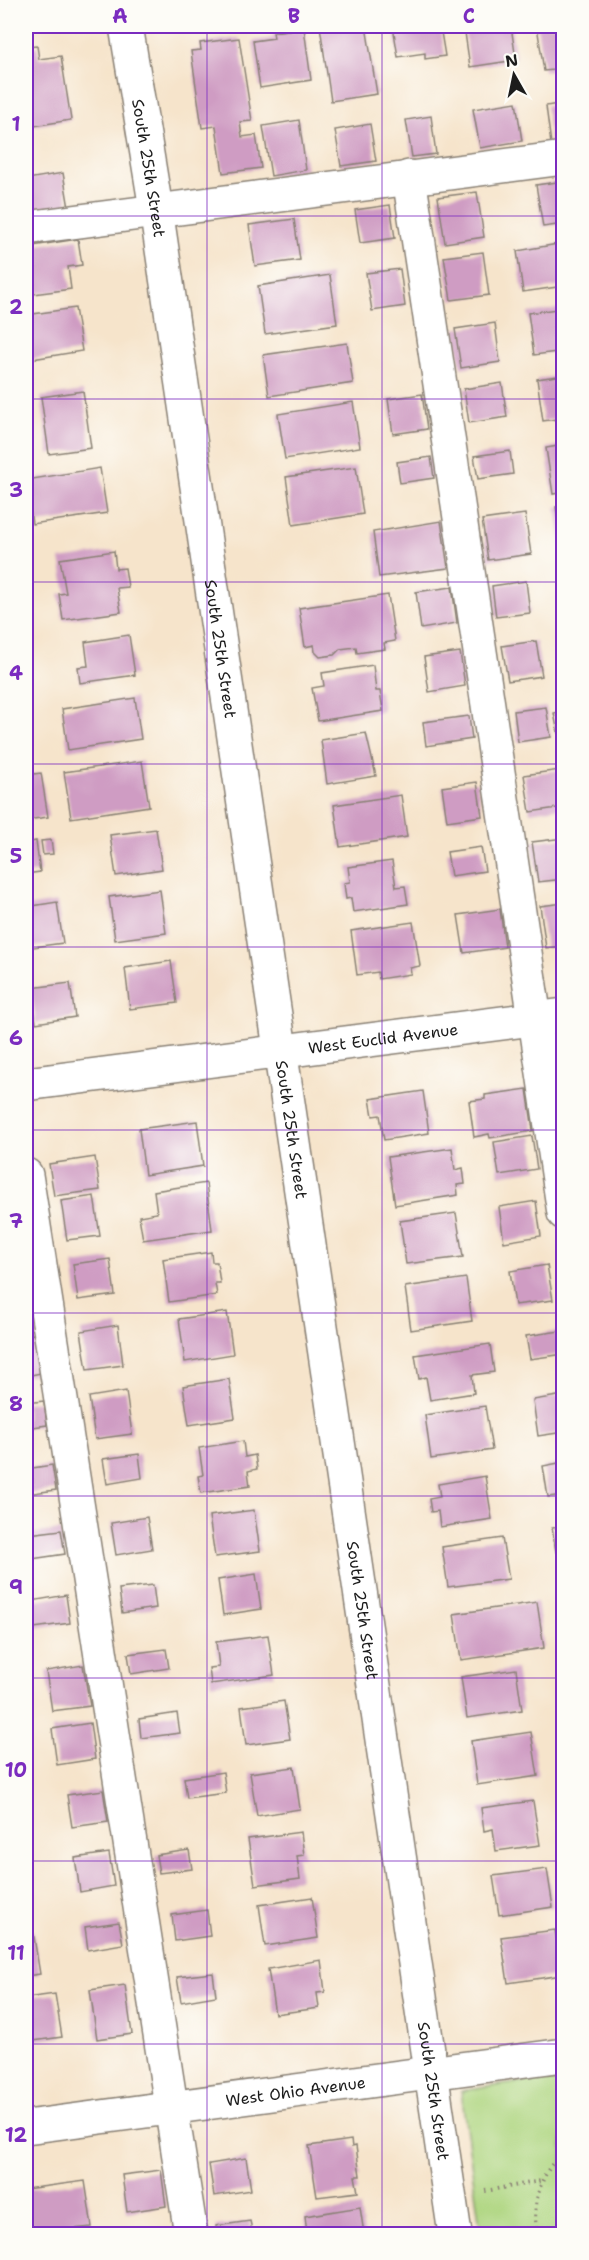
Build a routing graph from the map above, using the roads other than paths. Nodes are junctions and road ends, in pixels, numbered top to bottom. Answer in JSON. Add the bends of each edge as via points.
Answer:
{"nodes":[{"id":1,"x":126,"y":26,"type":"edge"},
{"id":2,"x":564,"y":158,"type":"edge"},
{"id":3,"x":409,"y":177,"type":"junction"},
{"id":4,"x":156,"y":209,"type":"junction"},
{"id":5,"x":26,"y":228,"type":"edge"},
{"id":6,"x":549,"y":1017,"type":"edge"},
{"id":7,"x":280,"y":1050,"type":"junction"},
{"id":8,"x":26,"y":1084,"type":"edge"},
{"id":9,"x":26,"y":1175,"type":"edge"},
{"id":10,"x":564,"y":1213,"type":"edge"},
{"id":11,"x":564,"y":2055,"type":"edge"},
{"id":12,"x":431,"y":2073,"type":"junction"},
{"id":13,"x":173,"y":2109,"type":"junction"},
{"id":14,"x":26,"y":2127,"type":"edge"},
{"id":15,"x":191,"y":2235,"type":"edge"},
{"id":16,"x":455,"y":2235,"type":"edge"}],
"edges":[{"from":1,"to":4,"type":"street","name":"South 25th Street"},
{"from":2,"to":3,"type":"street"},
{"from":3,"to":4,"type":"street"},
{"from":3,"to":6,"type":"street"},
{"from":4,"to":5,"type":"street"},
{"from":4,"to":7,"type":"street","name":"South 25th Street"},
{"from":6,"to":7,"type":"street","name":"West Euclid Avenue"},
{"from":6,"to":10,"type":"street"},
{"from":7,"to":8,"type":"street","name":"West Euclid Avenue"},
{"from":7,"to":12,"type":"street","name":"South 25th Street"},
{"from":9,"to":13,"type":"street"},
{"from":11,"to":12,"type":"street","name":"West Ohio Avenue"},
{"from":12,"to":13,"type":"street","name":"West Ohio Avenue"},
{"from":12,"to":16,"type":"street","name":"South 25th Street"},
{"from":13,"to":14,"type":"street","name":"West Ohio Avenue"},
{"from":13,"to":15,"type":"street"}]}
